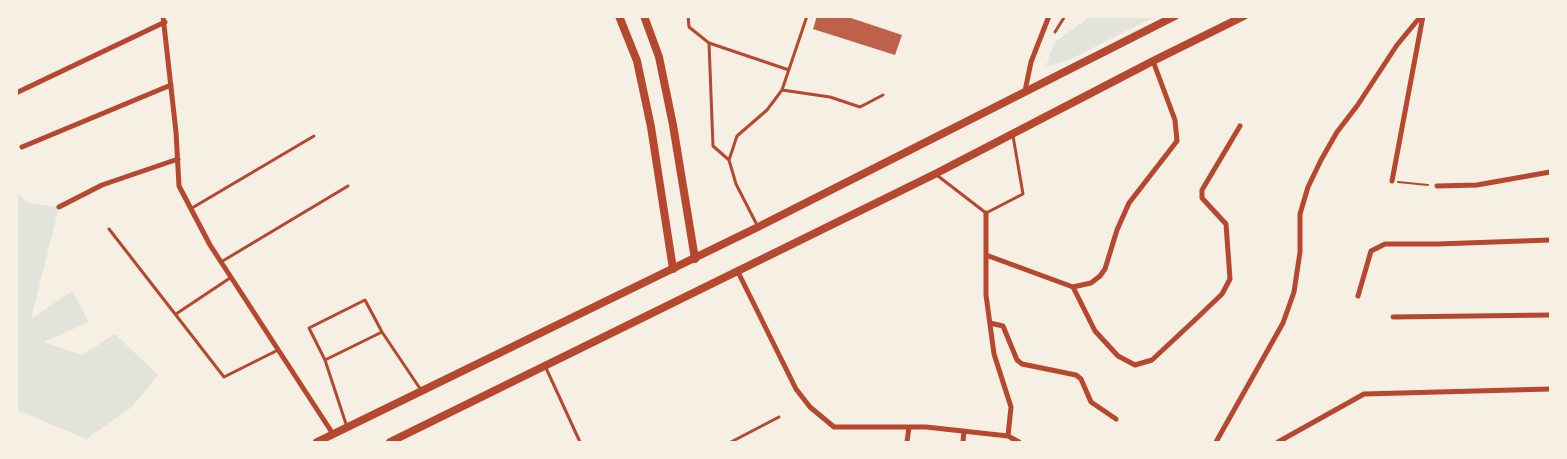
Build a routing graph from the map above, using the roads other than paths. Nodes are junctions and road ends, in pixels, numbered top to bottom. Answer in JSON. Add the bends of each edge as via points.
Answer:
{"nodes":[{"id":1,"x":619,"y":16,"type":"edge"},
{"id":2,"x":644,"y":16,"type":"edge"},
{"id":3,"x":688,"y":16,"type":"edge"},
{"id":4,"x":807,"y":16,"type":"edge"},
{"id":5,"x":1049,"y":16,"type":"edge"},
{"id":6,"x":1065,"y":16,"type":"edge"},
{"id":7,"x":1175,"y":16,"type":"edge"},
{"id":8,"x":1244,"y":16,"type":"edge"},
{"id":9,"x":1422,"y":16,"type":"edge"},
{"id":10,"x":164,"y":19,"type":"edge"},
{"id":11,"x":1055,"y":32,"type":"dead end"},
{"id":12,"x":709,"y":43,"type":"junction"},
{"id":13,"x":1153,"y":61,"type":"junction"},
{"id":14,"x":789,"y":70,"type":"junction"},
{"id":15,"x":171,"y":85,"type":"junction"},
{"id":16,"x":782,"y":90,"type":"junction"},
{"id":17,"x":1025,"y":91,"type":"junction"},
{"id":18,"x":16,"y":93,"type":"edge"},
{"id":19,"x":883,"y":95,"type":"dead end"},
{"id":20,"x":1240,"y":126,"type":"dead end"},
{"id":21,"x":1013,"y":134,"type":"junction"},
{"id":22,"x":314,"y":136,"type":"dead end"},
{"id":23,"x":22,"y":147,"type":"dead end"},
{"id":24,"x":178,"y":159,"type":"junction"},
{"id":25,"x":729,"y":160,"type":"junction"},
{"id":26,"x":1551,"y":172,"type":"edge"},
{"id":27,"x":935,"y":174,"type":"junction"},
{"id":28,"x":1392,"y":181,"type":"road end"},
{"id":29,"x":348,"y":186,"type":"dead end"},
{"id":30,"x":1437,"y":186,"type":"road end"},
{"id":31,"x":59,"y":207,"type":"dead end"},
{"id":32,"x":191,"y":209,"type":"junction"},
{"id":33,"x":986,"y":213,"type":"junction"},
{"id":34,"x":758,"y":227,"type":"junction"},
{"id":35,"x":109,"y":229,"type":"dead end"},
{"id":36,"x":1551,"y":240,"type":"edge"},
{"id":37,"x":987,"y":255,"type":"junction"},
{"id":38,"x":694,"y":259,"type":"junction"},
{"id":39,"x":221,"y":262,"type":"junction"},
{"id":40,"x":673,"y":270,"type":"junction"},
{"id":41,"x":737,"y":270,"type":"junction"},
{"id":42,"x":231,"y":277,"type":"junction"},
{"id":43,"x":1073,"y":287,"type":"junction"},
{"id":44,"x":1358,"y":296,"type":"dead end"},
{"id":45,"x":176,"y":314,"type":"junction"},
{"id":46,"x":1551,"y":315,"type":"edge"},
{"id":47,"x":1392,"y":318,"type":"dead end"},
{"id":48,"x":990,"y":323,"type":"junction"},
{"id":49,"x":382,"y":332,"type":"junction"},
{"id":50,"x":278,"y":350,"type":"junction"},
{"id":51,"x":325,"y":360,"type":"junction"},
{"id":52,"x":545,"y":365,"type":"junction"},
{"id":53,"x":1551,"y":389,"type":"edge"},
{"id":54,"x":422,"y":391,"type":"junction"},
{"id":55,"x":779,"y":417,"type":"dead end"},
{"id":56,"x":1116,"y":419,"type":"dead end"},
{"id":57,"x":348,"y":427,"type":"junction"},
{"id":58,"x":909,"y":427,"type":"junction"},
{"id":59,"x":964,"y":431,"type":"junction"},
{"id":60,"x":333,"y":434,"type":"junction"},
{"id":61,"x":1008,"y":436,"type":"junction"},
{"id":62,"x":317,"y":442,"type":"edge"},
{"id":63,"x":390,"y":442,"type":"edge"},
{"id":64,"x":580,"y":442,"type":"edge"},
{"id":65,"x":731,"y":442,"type":"edge"},
{"id":66,"x":907,"y":442,"type":"edge"},
{"id":67,"x":963,"y":442,"type":"edge"},
{"id":68,"x":1019,"y":442,"type":"edge"},
{"id":69,"x":1216,"y":442,"type":"edge"},
{"id":70,"x":1278,"y":442,"type":"edge"}],
"edges":[{"from":1,"to":40,"type":"main road","via":[[637,61]]},
{"from":2,"to":38,"type":"main road","via":[[659,57],[673,125]]},
{"from":3,"to":12,"type":"lane","via":[[689,27]]},
{"from":4,"to":14,"type":"lane"},
{"from":5,"to":17,"type":"street","via":[[1031,62]]},
{"from":6,"to":11,"type":"lane"},
{"from":7,"to":17,"type":"main road"},
{"from":8,"to":13,"type":"main road"},
{"from":9,"to":28,"type":"street"},
{"from":9,"to":69,"type":"street","via":[[1397,45],[1321,160],[1300,214],[1294,292],[1283,323]]},
{"from":10,"to":15,"type":"street"},
{"from":10,"to":18,"type":"street"},
{"from":12,"to":14,"type":"lane"},
{"from":12,"to":25,"type":"lane","via":[[713,146]]},
{"from":13,"to":21,"type":"main road"},
{"from":13,"to":43,"type":"street","via":[[1176,120],[1176,141],[1129,203],[1105,269],[1091,283]]},
{"from":14,"to":16,"type":"lane"},
{"from":15,"to":23,"type":"street"},
{"from":15,"to":24,"type":"street"},
{"from":16,"to":19,"type":"lane","via":[[831,97],[860,107]]},
{"from":16,"to":25,"type":"lane","via":[[767,110],[737,136]]},
{"from":17,"to":34,"type":"main road"},
{"from":20,"to":43,"type":"street","via":[[1202,190],[1202,198],[1226,224],[1230,279],[1222,294],[1152,360],[1135,365],[1118,356],[1095,331]]},
{"from":21,"to":27,"type":"main road"},
{"from":21,"to":33,"type":"lane","via":[[1023,194]]},
{"from":22,"to":32,"type":"lane"},
{"from":24,"to":31,"type":"street","via":[[102,185]]},
{"from":24,"to":32,"type":"street","via":[[179,186]]},
{"from":25,"to":34,"type":"lane","via":[[736,184]]},
{"from":26,"to":30,"type":"street","via":[[1477,185]]},
{"from":27,"to":33,"type":"lane"},
{"from":27,"to":41,"type":"main road"},
{"from":29,"to":39,"type":"lane"},
{"from":32,"to":39,"type":"street"},
{"from":33,"to":37,"type":"street"},
{"from":34,"to":38,"type":"main road"},
{"from":35,"to":45,"type":"lane"},
{"from":36,"to":44,"type":"street","via":[[1377,246],[1371,251]]},
{"from":37,"to":43,"type":"street"},
{"from":37,"to":48,"type":"street"},
{"from":38,"to":40,"type":"main road"},
{"from":39,"to":42,"type":"street"},
{"from":40,"to":54,"type":"main road"},
{"from":41,"to":52,"type":"main road"},
{"from":41,"to":58,"type":"street","via":[[796,389],[810,407],[834,427]]},
{"from":42,"to":45,"type":"lane"},
{"from":42,"to":50,"type":"street"},
{"from":45,"to":50,"type":"lane","via":[[224,377]]},
{"from":46,"to":47,"type":"street"},
{"from":48,"to":56,"type":"street","via":[[1003,326],[1022,364],[1076,375],[1091,402]]},
{"from":48,"to":61,"type":"street","via":[[994,354],[1011,407]]},
{"from":49,"to":51,"type":"lane"},
{"from":49,"to":51,"type":"lane","via":[[365,300],[309,328]]},
{"from":49,"to":54,"type":"lane"},
{"from":50,"to":60,"type":"street"},
{"from":51,"to":57,"type":"lane"},
{"from":52,"to":63,"type":"main road"},
{"from":52,"to":64,"type":"lane"},
{"from":53,"to":70,"type":"street","via":[[1364,394]]},
{"from":54,"to":57,"type":"main road"},
{"from":55,"to":65,"type":"lane"},
{"from":57,"to":60,"type":"main road"},
{"from":58,"to":59,"type":"street"},
{"from":58,"to":66,"type":"street"},
{"from":59,"to":61,"type":"street"},
{"from":59,"to":67,"type":"street"},
{"from":60,"to":62,"type":"main road"},
{"from":61,"to":68,"type":"street"}]}
